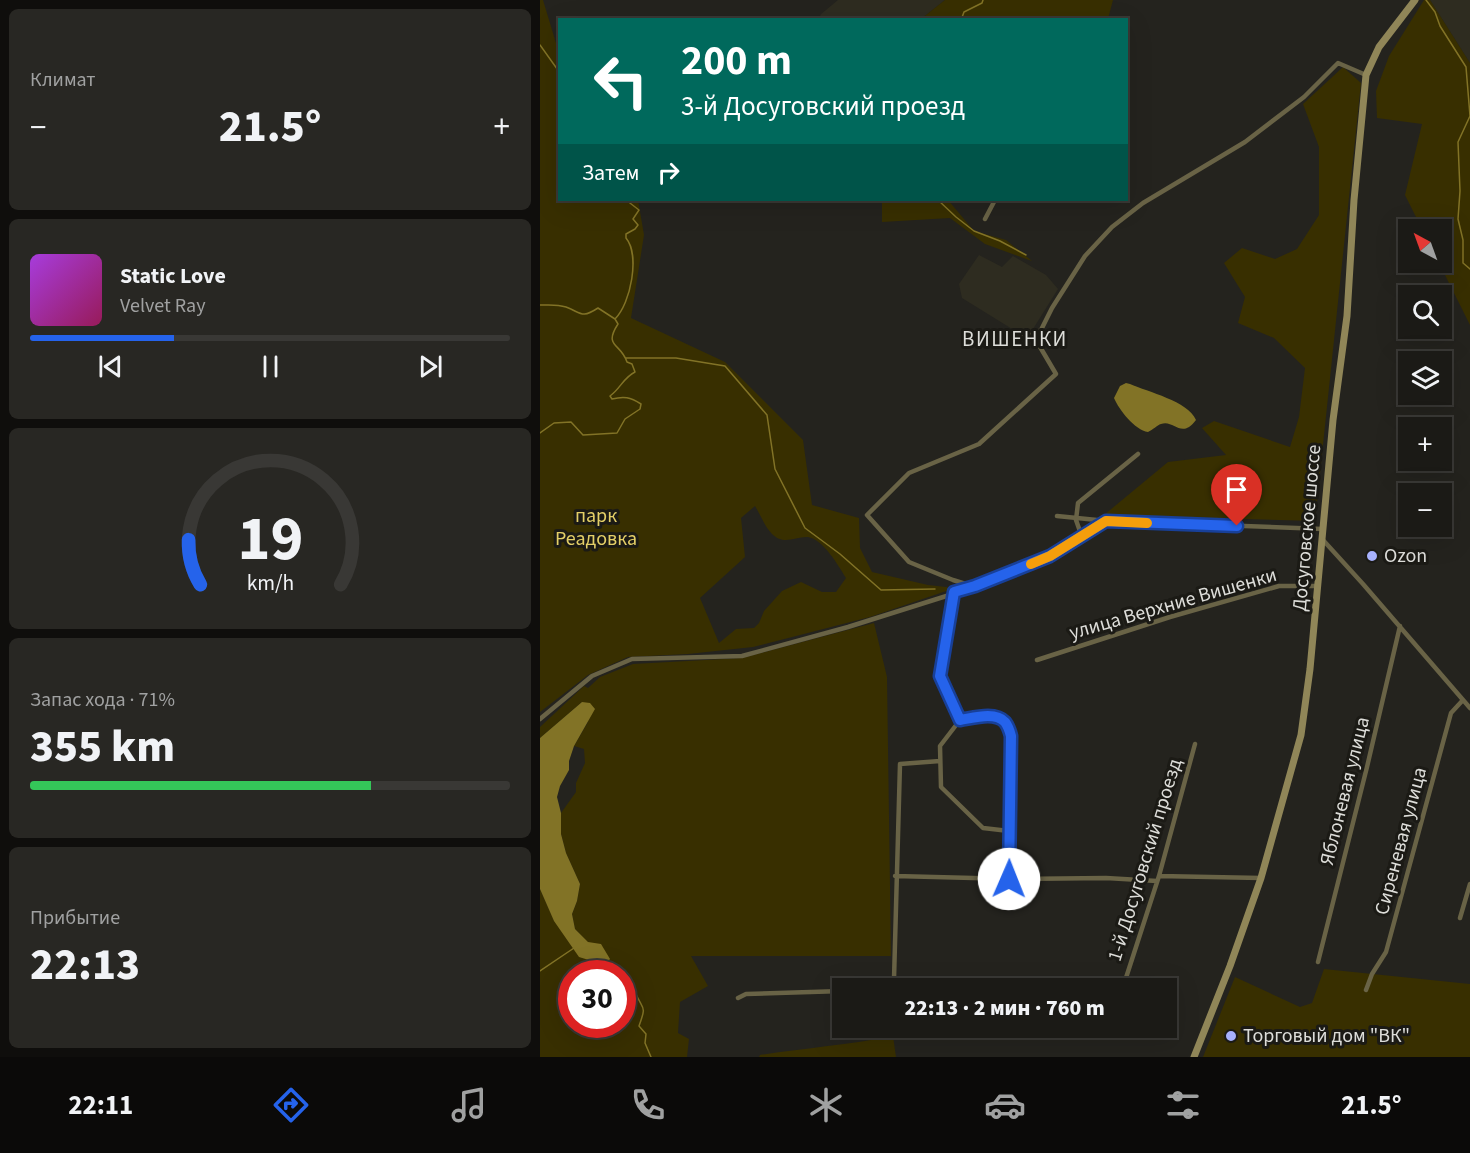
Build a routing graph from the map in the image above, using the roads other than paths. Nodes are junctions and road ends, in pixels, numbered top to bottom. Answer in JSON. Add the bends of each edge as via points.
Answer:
{"nodes":[{"id":1,"x":1415,"y":0,"type":"edge"},
{"id":2,"x":1366,"y":75,"type":"junction"},
{"id":3,"x":994,"y":201,"type":"edge"},
{"id":4,"x":985,"y":219,"type":"dead end"},
{"id":5,"x":1021,"y":335,"type":"dead end"},
{"id":6,"x":1033,"y":335,"type":"junction"},
{"id":7,"x":1138,"y":454,"type":"dead end"},
{"id":8,"x":1057,"y":516,"type":"dead end"},
{"id":9,"x":1076,"y":518,"type":"junction"},
{"id":10,"x":1107,"y":521,"type":"junction"},
{"id":11,"x":1323,"y":529,"type":"junction"},
{"id":12,"x":1083,"y":537,"type":"junction"},
{"id":13,"x":1323,"y":540,"type":"junction"},
{"id":14,"x":975,"y":586,"type":"junction"},
{"id":15,"x":1318,"y":586,"type":"junction"},
{"id":16,"x":954,"y":592,"type":"junction"},
{"id":17,"x":1400,"y":626,"type":"junction"},
{"id":18,"x":1037,"y":660,"type":"dead end"},
{"id":19,"x":1463,"y":700,"type":"junction"},
{"id":20,"x":1470,"y":708,"type":"edge"},
{"id":21,"x":540,"y":719,"type":"edge"},
{"id":22,"x":960,"y":720,"type":"junction"},
{"id":23,"x":1195,"y":744,"type":"dead end"},
{"id":24,"x":940,"y":761,"type":"junction"},
{"id":25,"x":1009,"y":831,"type":"junction"},
{"id":26,"x":895,"y":876,"type":"junction"},
{"id":27,"x":1262,"y":878,"type":"junction"},
{"id":28,"x":1009,"y":879,"type":"junction"},
{"id":29,"x":1158,"y":879,"type":"junction"},
{"id":30,"x":1470,"y":884,"type":"edge"},
{"id":31,"x":1460,"y":918,"type":"dead end"},
{"id":32,"x":1317,"y":962,"type":"dead end"},
{"id":33,"x":894,"y":978,"type":"edge"},
{"id":34,"x":1126,"y":978,"type":"edge"},
{"id":35,"x":1366,"y":990,"type":"dead end"},
{"id":36,"x":832,"y":991,"type":"edge"},
{"id":37,"x":738,"y":998,"type":"dead end"},
{"id":38,"x":1194,"y":1057,"type":"edge"}],
"edges":[{"from":1,"to":2,"type":"main road","name":"Досуговское шоссе","via":[[1379,47]]},
{"from":2,"to":6,"type":"street","via":[[1338,63],[1304,97],[1245,142],[1112,227],[1085,256],[1041,330]]},
{"from":2,"to":11,"type":"main road","name":"Досуговское шоссе","via":[[1347,316]]},
{"from":3,"to":4,"type":"street"},
{"from":5,"to":6,"type":"street"},
{"from":6,"to":14,"type":"street","via":[[1056,374],[979,444],[909,474],[867,515],[909,562]]},
{"from":7,"to":9,"type":"street","via":[[1078,503]]},
{"from":8,"to":9,"type":"street"},
{"from":9,"to":10,"type":"street"},
{"from":9,"to":12,"type":"street"},
{"from":10,"to":11,"type":"street"},
{"from":10,"to":12,"type":"street"},
{"from":11,"to":13,"type":"main road","name":"Досуговское шоссе"},
{"from":12,"to":14,"type":"street","via":[[1050,556]]},
{"from":13,"to":15,"type":"main road","name":"Досуговское шоссе"},
{"from":13,"to":17,"type":"street"},
{"from":14,"to":16,"type":"street"},
{"from":15,"to":18,"type":"street","name":"улица Верхние Вишенки","via":[[1279,586]]},
{"from":15,"to":27,"type":"main road","name":"Досуговское шоссе","via":[[1301,735]]},
{"from":16,"to":21,"type":"street","via":[[849,627],[742,656],[632,658],[592,676]]},
{"from":16,"to":22,"type":"street","via":[[940,676]]},
{"from":17,"to":19,"type":"street"},
{"from":17,"to":32,"type":"street","name":"Яблоневая улица"},
{"from":19,"to":20,"type":"street"},
{"from":19,"to":35,"type":"street","name":"Сиреневая улица","via":[[1451,713],[1386,952]]},
{"from":22,"to":24,"type":"street","via":[[940,746]]},
{"from":22,"to":25,"type":"street","via":[[997,717],[1011,736]]},
{"from":23,"to":29,"type":"street","name":"1-й Досуговский проезд"},
{"from":24,"to":25,"type":"street","via":[[941,787],[983,828]]},
{"from":24,"to":26,"type":"street","via":[[900,764]]},
{"from":25,"to":28,"type":"street"},
{"from":26,"to":28,"type":"street"},
{"from":26,"to":33,"type":"street"},
{"from":27,"to":29,"type":"street"},
{"from":27,"to":38,"type":"main road","name":"Досуговское шоссе"},
{"from":28,"to":29,"type":"street"},
{"from":29,"to":34,"type":"street","name":"1-й Досуговский проезд"},
{"from":30,"to":31,"type":"street"},
{"from":36,"to":37,"type":"street","via":[[746,994]]}]}
